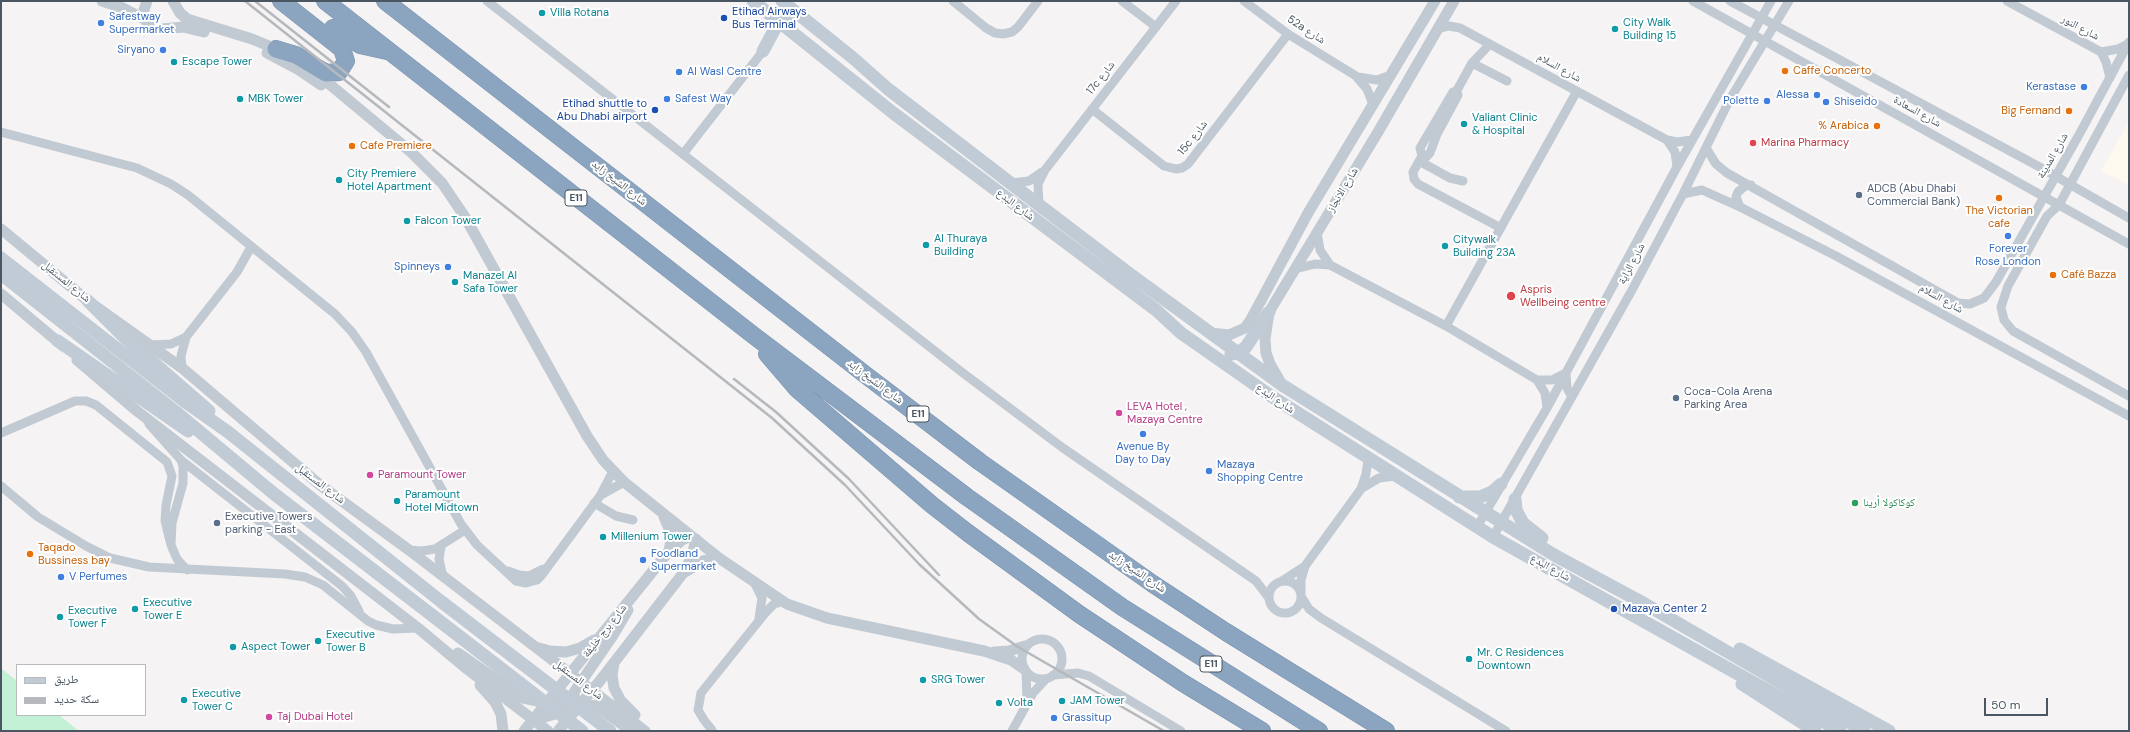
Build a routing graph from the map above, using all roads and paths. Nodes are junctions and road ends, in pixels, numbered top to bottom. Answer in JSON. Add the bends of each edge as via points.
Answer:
{"nodes":[{"id":1,"x":102,"y":1,"type":"edge"},
{"id":2,"x":281,"y":1,"type":"edge"},
{"id":3,"x":295,"y":1,"type":"edge"},
{"id":4,"x":325,"y":1,"type":"edge"},
{"id":5,"x":385,"y":1,"type":"edge"},
{"id":6,"x":487,"y":1,"type":"edge"},
{"id":7,"x":753,"y":1,"type":"edge"},
{"id":8,"x":782,"y":1,"type":"edge"},
{"id":9,"x":953,"y":1,"type":"edge"},
{"id":10,"x":1038,"y":1,"type":"edge"},
{"id":11,"x":1122,"y":1,"type":"edge"},
{"id":12,"x":1176,"y":1,"type":"edge"},
{"id":13,"x":1244,"y":1,"type":"edge"},
{"id":14,"x":1435,"y":1,"type":"edge"},
{"id":15,"x":1454,"y":1,"type":"edge"},
{"id":16,"x":1693,"y":1,"type":"edge"},
{"id":17,"x":1730,"y":1,"type":"edge"},
{"id":18,"x":1771,"y":1,"type":"edge"},
{"id":19,"x":1789,"y":1,"type":"edge"},
{"id":20,"x":2007,"y":1,"type":"edge"},
{"id":21,"x":147,"y":2,"type":"edge"},
{"id":22,"x":116,"y":5,"type":"junction"},
{"id":23,"x":175,"y":5,"type":"edge"},
{"id":24,"x":1761,"y":18,"type":"junction"},
{"id":25,"x":144,"y":19,"type":"junction"},
{"id":26,"x":779,"y":21,"type":"junction"},
{"id":27,"x":1156,"y":27,"type":"junction"},
{"id":28,"x":1775,"y":27,"type":"junction"},
{"id":29,"x":167,"y":28,"type":"junction"},
{"id":30,"x":1437,"y":29,"type":"junction"},
{"id":31,"x":1752,"y":33,"type":"junction"},
{"id":32,"x":1288,"y":34,"type":"junction"},
{"id":33,"x":801,"y":38,"type":"junction"},
{"id":34,"x":1766,"y":41,"type":"junction"},
{"id":35,"x":2128,"y":43,"type":"edge"},
{"id":36,"x":1490,"y":44,"type":"junction"},
{"id":37,"x":276,"y":49,"type":"junction"},
{"id":38,"x":389,"y":51,"type":"junction"},
{"id":39,"x":763,"y":51,"type":"junction"},
{"id":40,"x":2101,"y":52,"type":"junction"},
{"id":41,"x":853,"y":58,"type":"junction"},
{"id":42,"x":1474,"y":60,"type":"junction"},
{"id":43,"x":1391,"y":75,"type":"junction"},
{"id":44,"x":2129,"y":75,"type":"edge"},
{"id":45,"x":1356,"y":76,"type":"junction"},
{"id":46,"x":1508,"y":78,"type":"dead end"},
{"id":47,"x":2110,"y":78,"type":"junction"},
{"id":48,"x":1577,"y":91,"type":"junction"},
{"id":49,"x":1373,"y":104,"type":"junction"},
{"id":50,"x":1092,"y":109,"type":"junction"},
{"id":51,"x":1,"y":132,"type":"edge"},
{"id":52,"x":393,"y":137,"type":"junction"},
{"id":53,"x":1667,"y":140,"type":"junction"},
{"id":54,"x":1692,"y":140,"type":"junction"},
{"id":55,"x":1706,"y":148,"type":"junction"},
{"id":56,"x":683,"y":154,"type":"junction"},
{"id":57,"x":1420,"y":158,"type":"junction"},
{"id":58,"x":1677,"y":166,"type":"junction"},
{"id":59,"x":1045,"y":170,"type":"junction"},
{"id":60,"x":2055,"y":176,"type":"junction"},
{"id":61,"x":1463,"y":181,"type":"dead end"},
{"id":62,"x":1011,"y":183,"type":"junction"},
{"id":63,"x":1751,"y":185,"type":"junction"},
{"id":64,"x":2070,"y":185,"type":"junction"},
{"id":65,"x":1683,"y":194,"type":"junction"},
{"id":66,"x":2044,"y":196,"type":"junction"},
{"id":67,"x":1039,"y":205,"type":"junction"},
{"id":68,"x":2059,"y":205,"type":"junction"},
{"id":69,"x":1740,"y":207,"type":"junction"},
{"id":70,"x":2129,"y":218,"type":"edge"},
{"id":71,"x":1501,"y":228,"type":"junction"},
{"id":72,"x":1,"y":229,"type":"edge"},
{"id":73,"x":1317,"y":232,"type":"junction"},
{"id":74,"x":2129,"y":244,"type":"edge"},
{"id":75,"x":254,"y":250,"type":"junction"},
{"id":76,"x":1,"y":258,"type":"edge"},
{"id":77,"x":1330,"y":265,"type":"junction"},
{"id":78,"x":1295,"y":269,"type":"junction"},
{"id":79,"x":1,"y":274,"type":"edge"},
{"id":80,"x":1996,"y":282,"type":"joint"},
{"id":81,"x":1,"y":294,"type":"edge"},
{"id":82,"x":88,"y":301,"type":"junction"},
{"id":83,"x":1156,"y":310,"type":"junction"},
{"id":84,"x":1269,"y":312,"type":"junction"},
{"id":85,"x":1446,"y":326,"type":"junction"},
{"id":86,"x":1208,"y":332,"type":"junction"},
{"id":87,"x":752,"y":335,"type":"junction"},
{"id":88,"x":186,"y":337,"type":"junction"},
{"id":89,"x":58,"y":341,"type":"junction"},
{"id":90,"x":150,"y":345,"type":"junction"},
{"id":91,"x":1238,"y":353,"type":"junction"},
{"id":92,"x":182,"y":368,"type":"junction"},
{"id":93,"x":1566,"y":373,"type":"junction"},
{"id":94,"x":1537,"y":380,"type":"junction"},
{"id":95,"x":1282,"y":385,"type":"junction"},
{"id":96,"x":2129,"y":396,"type":"edge"},
{"id":97,"x":1572,"y":397,"type":"junction"},
{"id":98,"x":1547,"y":408,"type":"junction"},
{"id":99,"x":137,"y":411,"type":"junction"},
{"id":100,"x":2129,"y":416,"type":"edge"},
{"id":101,"x":228,"y":432,"type":"junction"},
{"id":102,"x":1,"y":433,"type":"edge"},
{"id":103,"x":216,"y":447,"type":"junction"},
{"id":104,"x":1368,"y":459,"type":"junction"},
{"id":105,"x":181,"y":460,"type":"junction"},
{"id":106,"x":612,"y":470,"type":"junction"},
{"id":107,"x":1395,"y":476,"type":"junction"},
{"id":108,"x":624,"y":482,"type":"junction"},
{"id":109,"x":1502,"y":484,"type":"junction"},
{"id":110,"x":1,"y":486,"type":"edge"},
{"id":111,"x":1361,"y":489,"type":"junction"},
{"id":112,"x":1458,"y":497,"type":"junction"},
{"id":113,"x":1515,"y":498,"type":"junction"},
{"id":114,"x":597,"y":499,"type":"junction"},
{"id":115,"x":660,"y":512,"type":"junction"},
{"id":116,"x":1485,"y":513,"type":"junction"},
{"id":117,"x":633,"y":520,"type":"dead end"},
{"id":118,"x":1501,"y":523,"type":"junction"},
{"id":119,"x":463,"y":527,"type":"junction"},
{"id":120,"x":1477,"y":527,"type":"junction"},
{"id":121,"x":1493,"y":537,"type":"junction"},
{"id":122,"x":693,"y":538,"type":"junction"},
{"id":123,"x":172,"y":545,"type":"junction"},
{"id":124,"x":443,"y":545,"type":"junction"},
{"id":125,"x":409,"y":550,"type":"junction"},
{"id":126,"x":669,"y":551,"type":"junction"},
{"id":127,"x":1554,"y":555,"type":"junction"},
{"id":128,"x":719,"y":558,"type":"junction"},
{"id":129,"x":1306,"y":566,"type":"junction"},
{"id":130,"x":187,"y":570,"type":"junction"},
{"id":131,"x":684,"y":572,"type":"junction"},
{"id":132,"x":1243,"y":572,"type":"junction"},
{"id":133,"x":443,"y":577,"type":"junction"},
{"id":134,"x":754,"y":582,"type":"junction"},
{"id":135,"x":1279,"y":582,"type":"junction"},
{"id":136,"x":640,"y":588,"type":"junction"},
{"id":137,"x":1301,"y":594,"type":"junction"},
{"id":138,"x":1269,"y":598,"type":"junction"},
{"id":139,"x":782,"y":602,"type":"junction"},
{"id":140,"x":360,"y":614,"type":"junction"},
{"id":141,"x":758,"y":621,"type":"junction"},
{"id":142,"x":418,"y":628,"type":"junction"},
{"id":143,"x":604,"y":632,"type":"junction"},
{"id":144,"x":1702,"y":637,"type":"junction"},
{"id":145,"x":436,"y":642,"type":"junction"},
{"id":146,"x":528,"y":642,"type":"junction"},
{"id":147,"x":1025,"y":646,"type":"junction"},
{"id":148,"x":984,"y":651,"type":"junction"},
{"id":149,"x":1709,"y":659,"type":"junction"},
{"id":150,"x":614,"y":663,"type":"junction"},
{"id":151,"x":467,"y":669,"type":"junction"},
{"id":152,"x":1025,"y":670,"type":"junction"},
{"id":153,"x":570,"y":675,"type":"junction"},
{"id":154,"x":1049,"y":677,"type":"junction"},
{"id":155,"x":580,"y":682,"type":"junction"},
{"id":156,"x":1183,"y":682,"type":"junction"},
{"id":157,"x":592,"y":690,"type":"junction"},
{"id":158,"x":547,"y":703,"type":"junction"},
{"id":159,"x":1027,"y":704,"type":"junction"},
{"id":160,"x":560,"y":707,"type":"junction"},
{"id":161,"x":578,"y":707,"type":"junction"},
{"id":162,"x":533,"y":720,"type":"junction"},
{"id":163,"x":713,"y":730,"type":"edge"},
{"id":164,"x":503,"y":731,"type":"edge"},
{"id":165,"x":524,"y":731,"type":"edge"},
{"id":166,"x":550,"y":731,"type":"edge"},
{"id":167,"x":582,"y":731,"type":"edge"},
{"id":168,"x":610,"y":731,"type":"edge"},
{"id":169,"x":631,"y":731,"type":"edge"},
{"id":170,"x":645,"y":731,"type":"edge"},
{"id":171,"x":651,"y":731,"type":"edge"},
{"id":172,"x":1012,"y":731,"type":"edge"},
{"id":173,"x":1181,"y":731,"type":"edge"},
{"id":174,"x":1242,"y":731,"type":"edge"},
{"id":175,"x":1262,"y":731,"type":"edge"},
{"id":176,"x":1319,"y":731,"type":"edge"},
{"id":177,"x":1386,"y":731,"type":"edge"},
{"id":178,"x":1506,"y":731,"type":"edge"},
{"id":179,"x":1815,"y":731,"type":"edge"},
{"id":180,"x":1840,"y":731,"type":"edge"},
{"id":181,"x":1864,"y":731,"type":"edge"},
{"id":182,"x":1889,"y":731,"type":"edge"}],
"edges":[{"from":1,"to":22,"type":"street"},
{"from":2,"to":37,"type":"highway","via":[[342,49],[346,61],[339,72],[326,73],[296,55]]},
{"from":3,"to":38,"type":"highway","via":[[353,42],[367,48]]},
{"from":4,"to":38,"type":"highway","number":"E11"},
{"from":5,"to":177,"type":"highway","name":"شارع الشيخ زايد","number":"E11","via":[[867,376],[999,475],[1153,584]]},
{"from":6,"to":56,"type":"street"},
{"from":7,"to":26,"type":"main road","name":"شارع البدع"},
{"from":8,"to":41,"type":"main road","name":"شارع البدع"},
{"from":9,"to":10,"type":"street","via":[[986,28],[1003,34],[1018,27]]},
{"from":11,"to":27,"type":"street"},
{"from":12,"to":27,"type":"street","name":"17c شارع"},
{"from":13,"to":32,"type":"street","name":"52a شارع"},
{"from":14,"to":43,"type":"street","name":"شارع الانجاز"},
{"from":15,"to":30,"type":"street","name":"شارع الانجاز"},
{"from":16,"to":31,"type":"street","name":"شارع السعادة"},
{"from":17,"to":24,"type":"street","name":"شارع السعادة"},
{"from":18,"to":24,"type":"street","name":"شارع الراية"},
{"from":19,"to":28,"type":"street","name":"شارع الراية"},
{"from":20,"to":40,"type":"street","name":"شارع النور"},
{"from":21,"to":22,"type":"street"},
{"from":21,"to":25,"type":"street"},
{"from":22,"to":25,"type":"street"},
{"from":23,"to":29,"type":"street","via":[[175,20]]},
{"from":23,"to":37,"type":"street","via":[[183,16],[191,21]]},
{"from":24,"to":28,"type":"street","name":"شارع السعادة"},
{"from":24,"to":31,"type":"street","name":"شارع الراية"},
{"from":25,"to":29,"type":"street","via":[[157,29]]},
{"from":26,"to":33,"type":"main road","name":"شارع البدع"},
{"from":26,"to":39,"type":"main road"},
{"from":26,"to":41,"type":"main road","via":[[791,18],[834,51]]},
{"from":27,"to":50,"type":"street","name":"17c شارع"},
{"from":28,"to":34,"type":"street","name":"شارع الراية"},
{"from":28,"to":60,"type":"street","name":"شارع السعادة"},
{"from":29,"to":52,"type":"street","via":[[183,27],[224,37],[275,56],[310,77]]},
{"from":30,"to":36,"type":"street","name":"شارع السلام","via":[[1455,26]]},
{"from":30,"to":73,"type":"street","name":"شارع الانجاز"},
{"from":31,"to":34,"type":"street","name":"شارع السعادة"},
{"from":31,"to":54,"type":"street","name":"شارع الراية"},
{"from":32,"to":45,"type":"street","name":"52a شارع"},
{"from":32,"to":50,"type":"street","name":"15c شارع","via":[[1188,164],[1182,168],[1176,170],[1164,166]]},
{"from":33,"to":39,"type":"main road","via":[[790,35],[778,37]]},
{"from":33,"to":83,"type":"main road","name":"شارع البدع","via":[[892,112]]},
{"from":34,"to":55,"type":"street","name":"شارع الراية","via":[[1730,99]]},
{"from":34,"to":66,"type":"street","name":"شارع السعادة"},
{"from":35,"to":40,"type":"street","name":"شارع النور","via":[[2118,49]]},
{"from":35,"to":47,"type":"street","name":"شارع المدينة"},
{"from":36,"to":42,"type":"street"},
{"from":36,"to":48,"type":"street","name":"شارع السلام"},
{"from":37,"to":52,"type":"street","via":[[314,71]]},
{"from":38,"to":87,"type":"highway","number":"E11"},
{"from":39,"to":56,"type":"street"},
{"from":40,"to":47,"type":"street","name":"شارع النور"},
{"from":41,"to":62,"type":"main road","name":"شارع البدع","via":[[888,89]]},
{"from":42,"to":46,"type":"street"},
{"from":42,"to":57,"type":"street","via":[[1420,148]]},
{"from":43,"to":45,"type":"street","name":"52a شارع","via":[[1370,80]]},
{"from":43,"to":49,"type":"street","name":"شارع الانجاز"},
{"from":44,"to":64,"type":"street"},
{"from":45,"to":49,"type":"street","name":"52a شارع","via":[[1367,89]]},
{"from":47,"to":60,"type":"street","name":"شارع المدينة"},
{"from":48,"to":53,"type":"street","name":"شارع السلام"},
{"from":48,"to":71,"type":"street"},
{"from":49,"to":86,"type":"street","name":"شارع الانجاز","via":[[1308,213],[1250,321],[1241,330],[1229,335]]},
{"from":50,"to":59,"type":"street","name":"17c شارع"},
{"from":51,"to":75,"type":"street","via":[[153,174],[188,195]]},
{"from":52,"to":106,"type":"street","via":[[422,161],[451,195],[579,424]]},
{"from":53,"to":54,"type":"street","name":"شارع السلام"},
{"from":53,"to":58,"type":"street","via":[[1675,152]]},
{"from":54,"to":58,"type":"street","name":"شارع الراية"},
{"from":55,"to":63,"type":"street","name":"شارع السلام","via":[[1721,169]]},
{"from":55,"to":65,"type":"street","name":"شارع الراية"},
{"from":56,"to":132,"type":"street","via":[[1057,444]]},
{"from":57,"to":61,"type":"street","via":[[1450,178]]},
{"from":57,"to":71,"type":"street","via":[[1413,175],[1418,184]]},
{"from":58,"to":93,"type":"street","name":"شارع الراية"},
{"from":59,"to":62,"type":"street","name":"17c شارع","via":[[1029,181]]},
{"from":59,"to":67,"type":"street","name":"17c شارع","via":[[1038,184]]},
{"from":60,"to":64,"type":"street","name":"شارع السعادة"},
{"from":60,"to":66,"type":"street","name":"شارع المدينة"},
{"from":62,"to":67,"type":"main road","name":"شارع البدع"},
{"from":63,"to":69,"type":"street","via":[[1738,192],[1736,197]]},
{"from":63,"to":80,"type":"street","name":"شارع السلام","via":[[1958,303],[1970,304],[1978,301],[1989,293]]},
{"from":64,"to":68,"type":"street"},
{"from":64,"to":70,"type":"street","name":"شارع السعادة"},
{"from":65,"to":69,"type":"street","name":"شارع السلام","via":[[1702,190]]},
{"from":65,"to":97,"type":"street","name":"شارع الراية"},
{"from":66,"to":68,"type":"street","name":"شارع السعادة"},
{"from":66,"to":80,"type":"street","name":"شارع المدينة"},
{"from":67,"to":86,"type":"main road","name":"شارع البدع"},
{"from":68,"to":74,"type":"street","name":"شارع السعادة"},
{"from":68,"to":96,"type":"street","via":[[2044,222],[2008,286],[2001,314],[2008,326]]},
{"from":69,"to":100,"type":"street","name":"شارع السلام","via":[[1836,256]]},
{"from":71,"to":85,"type":"street"},
{"from":72,"to":82,"type":"street","name":"شارع المستقبل"},
{"from":73,"to":77,"type":"street","via":[[1320,250]]},
{"from":73,"to":78,"type":"street","name":"شارع الانجاز"},
{"from":75,"to":88,"type":"street"},
{"from":75,"to":119,"type":"street","via":[[332,312],[357,339]]},
{"from":76,"to":101,"type":"main road","name":"شارع المستقبل","via":[[184,402]]},
{"from":77,"to":78,"type":"street","via":[[1316,264]]},
{"from":77,"to":85,"type":"street"},
{"from":78,"to":84,"type":"street","name":"شارع الانجاز"},
{"from":79,"to":103,"type":"main road","via":[[176,412]]},
{"from":81,"to":89,"type":"street"},
{"from":82,"to":90,"type":"street","name":"شارع المستقبل"},
{"from":82,"to":101,"type":"main road","via":[[124,337],[197,399]]},
{"from":83,"to":91,"type":"main road","via":[[1172,318],[1217,350],[1230,354]]},
{"from":83,"to":104,"type":"main road","name":"شارع البدع","via":[[1181,333]]},
{"from":84,"to":91,"type":"main road","via":[[1250,344]]},
{"from":84,"to":95,"type":"street","name":"شارع الانجاز","via":[[1265,339],[1266,353]]},
{"from":85,"to":94,"type":"street"},
{"from":86,"to":91,"type":"main road","name":"شارع البدع"},
{"from":87,"to":156,"type":"highway","via":[[797,389],[932,505],[1042,588]]},
{"from":87,"to":176,"type":"highway","number":"E11","via":[[961,492],[1104,595]]},
{"from":88,"to":90,"type":"street","via":[[170,344]]},
{"from":88,"to":92,"type":"street","via":[[181,356]]},
{"from":89,"to":99,"type":"street"},
{"from":89,"to":103,"type":"main road","via":[[162,415]]},
{"from":90,"to":92,"type":"street","name":"شارع المستقبل"},
{"from":91,"to":95,"type":"main road","name":"شارع البدع"},
{"from":92,"to":125,"type":"street","name":"شارع المستقبل","via":[[294,464]]},
{"from":93,"to":94,"type":"street","via":[[1552,380]]},
{"from":93,"to":97,"type":"street","via":[[1566,388]]},
{"from":93,"to":98,"type":"street","name":"شارع الراية"},
{"from":94,"to":98,"type":"street","via":[[1545,393]]},
{"from":95,"to":112,"type":"main road","name":"شارع البدع"},
{"from":97,"to":113,"type":"street","name":"شارع الراية"},
{"from":98,"to":109,"type":"street","name":"شارع الراية"},
{"from":99,"to":105,"type":"street"},
{"from":99,"to":142,"type":"street"},
{"from":101,"to":168,"type":"main road","name":"شارع المستقبل","bridge":true,"via":[[443,603]]},
{"from":102,"to":123,"type":"street","via":[[75,401],[86,401],[96,405],[167,462],[172,476],[165,521]]},
{"from":103,"to":167,"type":"main road","bridge":true},
{"from":104,"to":107,"type":"main road","name":"شارع البدع"},
{"from":104,"to":111,"type":"street"},
{"from":105,"to":123,"type":"street","via":[[184,477],[172,523]]},
{"from":105,"to":140,"type":"street","via":[[342,586]]},
{"from":106,"to":108,"type":"street"},
{"from":106,"to":114,"type":"street"},
{"from":107,"to":111,"type":"street","via":[[1374,479]]},
{"from":107,"to":120,"type":"main road","name":"شارع البدع"},
{"from":108,"to":114,"type":"street"},
{"from":108,"to":115,"type":"street"},
{"from":109,"to":112,"type":"main road","via":[[1480,497]]},
{"from":109,"to":116,"type":"street","name":"شارع الراية"},
{"from":110,"to":130,"type":"street","via":[[38,517],[98,553],[136,565]]},
{"from":111,"to":129,"type":"street"},
{"from":112,"to":116,"type":"main road","name":"شارع البدع"},
{"from":113,"to":118,"type":"street","name":"شارع الراية"},
{"from":113,"to":127,"type":"main road","via":[[1516,510],[1523,523],[1546,541]]},
{"from":114,"to":117,"type":"street","via":[[616,516]]},
{"from":114,"to":119,"type":"street","via":[[550,563],[529,576],[519,576],[500,567]]},
{"from":115,"to":122,"type":"street"},
{"from":115,"to":126,"type":"street","via":[[671,530],[672,541]]},
{"from":116,"to":118,"type":"main road","name":"شارع البدع"},
{"from":116,"to":120,"type":"street","name":"شارع الراية"},
{"from":118,"to":121,"type":"street","name":"شارع الراية"},
{"from":118,"to":127,"type":"main road","name":"شارع البدع"},
{"from":119,"to":124,"type":"street"},
{"from":120,"to":121,"type":"main road","name":"شارع البدع"},
{"from":121,"to":149,"type":"main road","name":"شارع البدع"},
{"from":122,"to":126,"type":"street","name":"شارع برج خليفة","via":[[682,540]]},
{"from":122,"to":128,"type":"street"},
{"from":122,"to":131,"type":"street","via":[[692,556]]},
{"from":123,"to":130,"type":"street","via":[[177,559]]},
{"from":124,"to":125,"type":"street","via":[[422,551]]},
{"from":124,"to":133,"type":"street","via":[[440,565]]},
{"from":125,"to":133,"type":"street","name":"شارع المستقبل"},
{"from":126,"to":136,"type":"street","name":"شارع برج خليفة"},
{"from":127,"to":144,"type":"main road","name":"شارع البدع"},
{"from":128,"to":131,"type":"street","via":[[703,561]]},
{"from":128,"to":134,"type":"street"},
{"from":129,"to":135,"type":"street"},
{"from":129,"to":137,"type":"street","via":[[1301,580]]},
{"from":130,"to":140,"type":"street","via":[[305,577],[323,585]]},
{"from":131,"to":150,"type":"street"},
{"from":132,"to":135,"type":"street","via":[[1265,581]]},
{"from":132,"to":138,"type":"street","via":[[1261,586]]},
{"from":133,"to":146,"type":"street","name":"شارع المستقبل"},
{"from":134,"to":139,"type":"street"},
{"from":134,"to":141,"type":"street","via":[[762,598],[762,611]]},
{"from":135,"to":137,"type":"street","via":[[1293,583]]},
{"from":135,"to":138,"type":"street","via":[[1271,590]]},
{"from":136,"to":143,"type":"street","name":"شارع برج خليفة"},
{"from":136,"to":155,"type":"street","via":[[622,622]]},
{"from":137,"to":138,"type":"street","via":[[1298,608],[1286,613],[1275,609]]},
{"from":137,"to":178,"type":"street","via":[[1309,608],[1321,618]]},
{"from":139,"to":141,"type":"street","via":[[770,607]]},
{"from":139,"to":148,"type":"street","via":[[826,618]]},
{"from":140,"to":142,"type":"street","via":[[368,621],[385,628]]},
{"from":141,"to":163,"type":"street","via":[[706,685],[699,698],[698,710]]},
{"from":142,"to":145,"type":"street"},
{"from":143,"to":146,"type":"street","via":[[587,645],[566,652],[542,649]]},
{"from":143,"to":153,"type":"street","name":"شارع برج خليفة"},
{"from":144,"to":181,"type":"main road","name":"شارع البدع"},
{"from":144,"to":182,"type":"main road","via":[[1727,642]]},
{"from":145,"to":151,"type":"street"},
{"from":145,"to":158,"type":"street","via":[[457,652],[514,693],[531,701]]},
{"from":146,"to":153,"type":"street","name":"شارع المستقبل"},
{"from":147,"to":148,"type":"street","via":[[1001,652]]},
{"from":147,"to":152,"type":"street","via":[[1021,658]]},
{"from":147,"to":154,"type":"street","via":[[1037,639],[1051,640],[1056,644],[1062,657],[1058,670]]},
{"from":148,"to":152,"type":"street","via":[[1007,658]]},
{"from":149,"to":179,"type":"main road","via":[[1726,674]]},
{"from":149,"to":180,"type":"main road","name":"شارع البدع","via":[[1728,667]]},
{"from":150,"to":157,"type":"street"},
{"from":150,"to":171,"type":"street","via":[[612,675],[616,693],[624,705]]},
{"from":151,"to":162,"type":"street"},
{"from":151,"to":164,"type":"street","via":[[495,702],[501,714]]},
{"from":152,"to":154,"type":"street","via":[[1038,679]]},
{"from":152,"to":159,"type":"street"},
{"from":153,"to":155,"type":"street","name":"شارع المستقبل"},
{"from":153,"to":158,"type":"street","name":"شارع برج خليفة"},
{"from":153,"to":160,"type":"street"},
{"from":154,"to":159,"type":"street","via":[[1033,693]]},
{"from":154,"to":173,"type":"street","via":[[1078,673],[1089,676]]},
{"from":155,"to":157,"type":"street","name":"شارع المستقبل"},
{"from":155,"to":160,"type":"street"},
{"from":156,"to":174,"type":"highway"},
{"from":156,"to":175,"type":"highway"},
{"from":157,"to":160,"type":"street"},
{"from":157,"to":161,"type":"street"},
{"from":157,"to":170,"type":"street","name":"شارع المستقبل"},
{"from":158,"to":160,"type":"street"},
{"from":158,"to":162,"type":"street","name":"شارع برج خليفة"},
{"from":159,"to":172,"type":"street"},
{"from":160,"to":161,"type":"street"},
{"from":160,"to":162,"type":"street"},
{"from":160,"to":166,"type":"street"},
{"from":161,"to":166,"type":"street"},
{"from":161,"to":169,"type":"street","via":[[596,706]]},
{"from":162,"to":165,"type":"street","name":"شارع برج خليفة"},
{"from":162,"to":166,"type":"street"}]}
